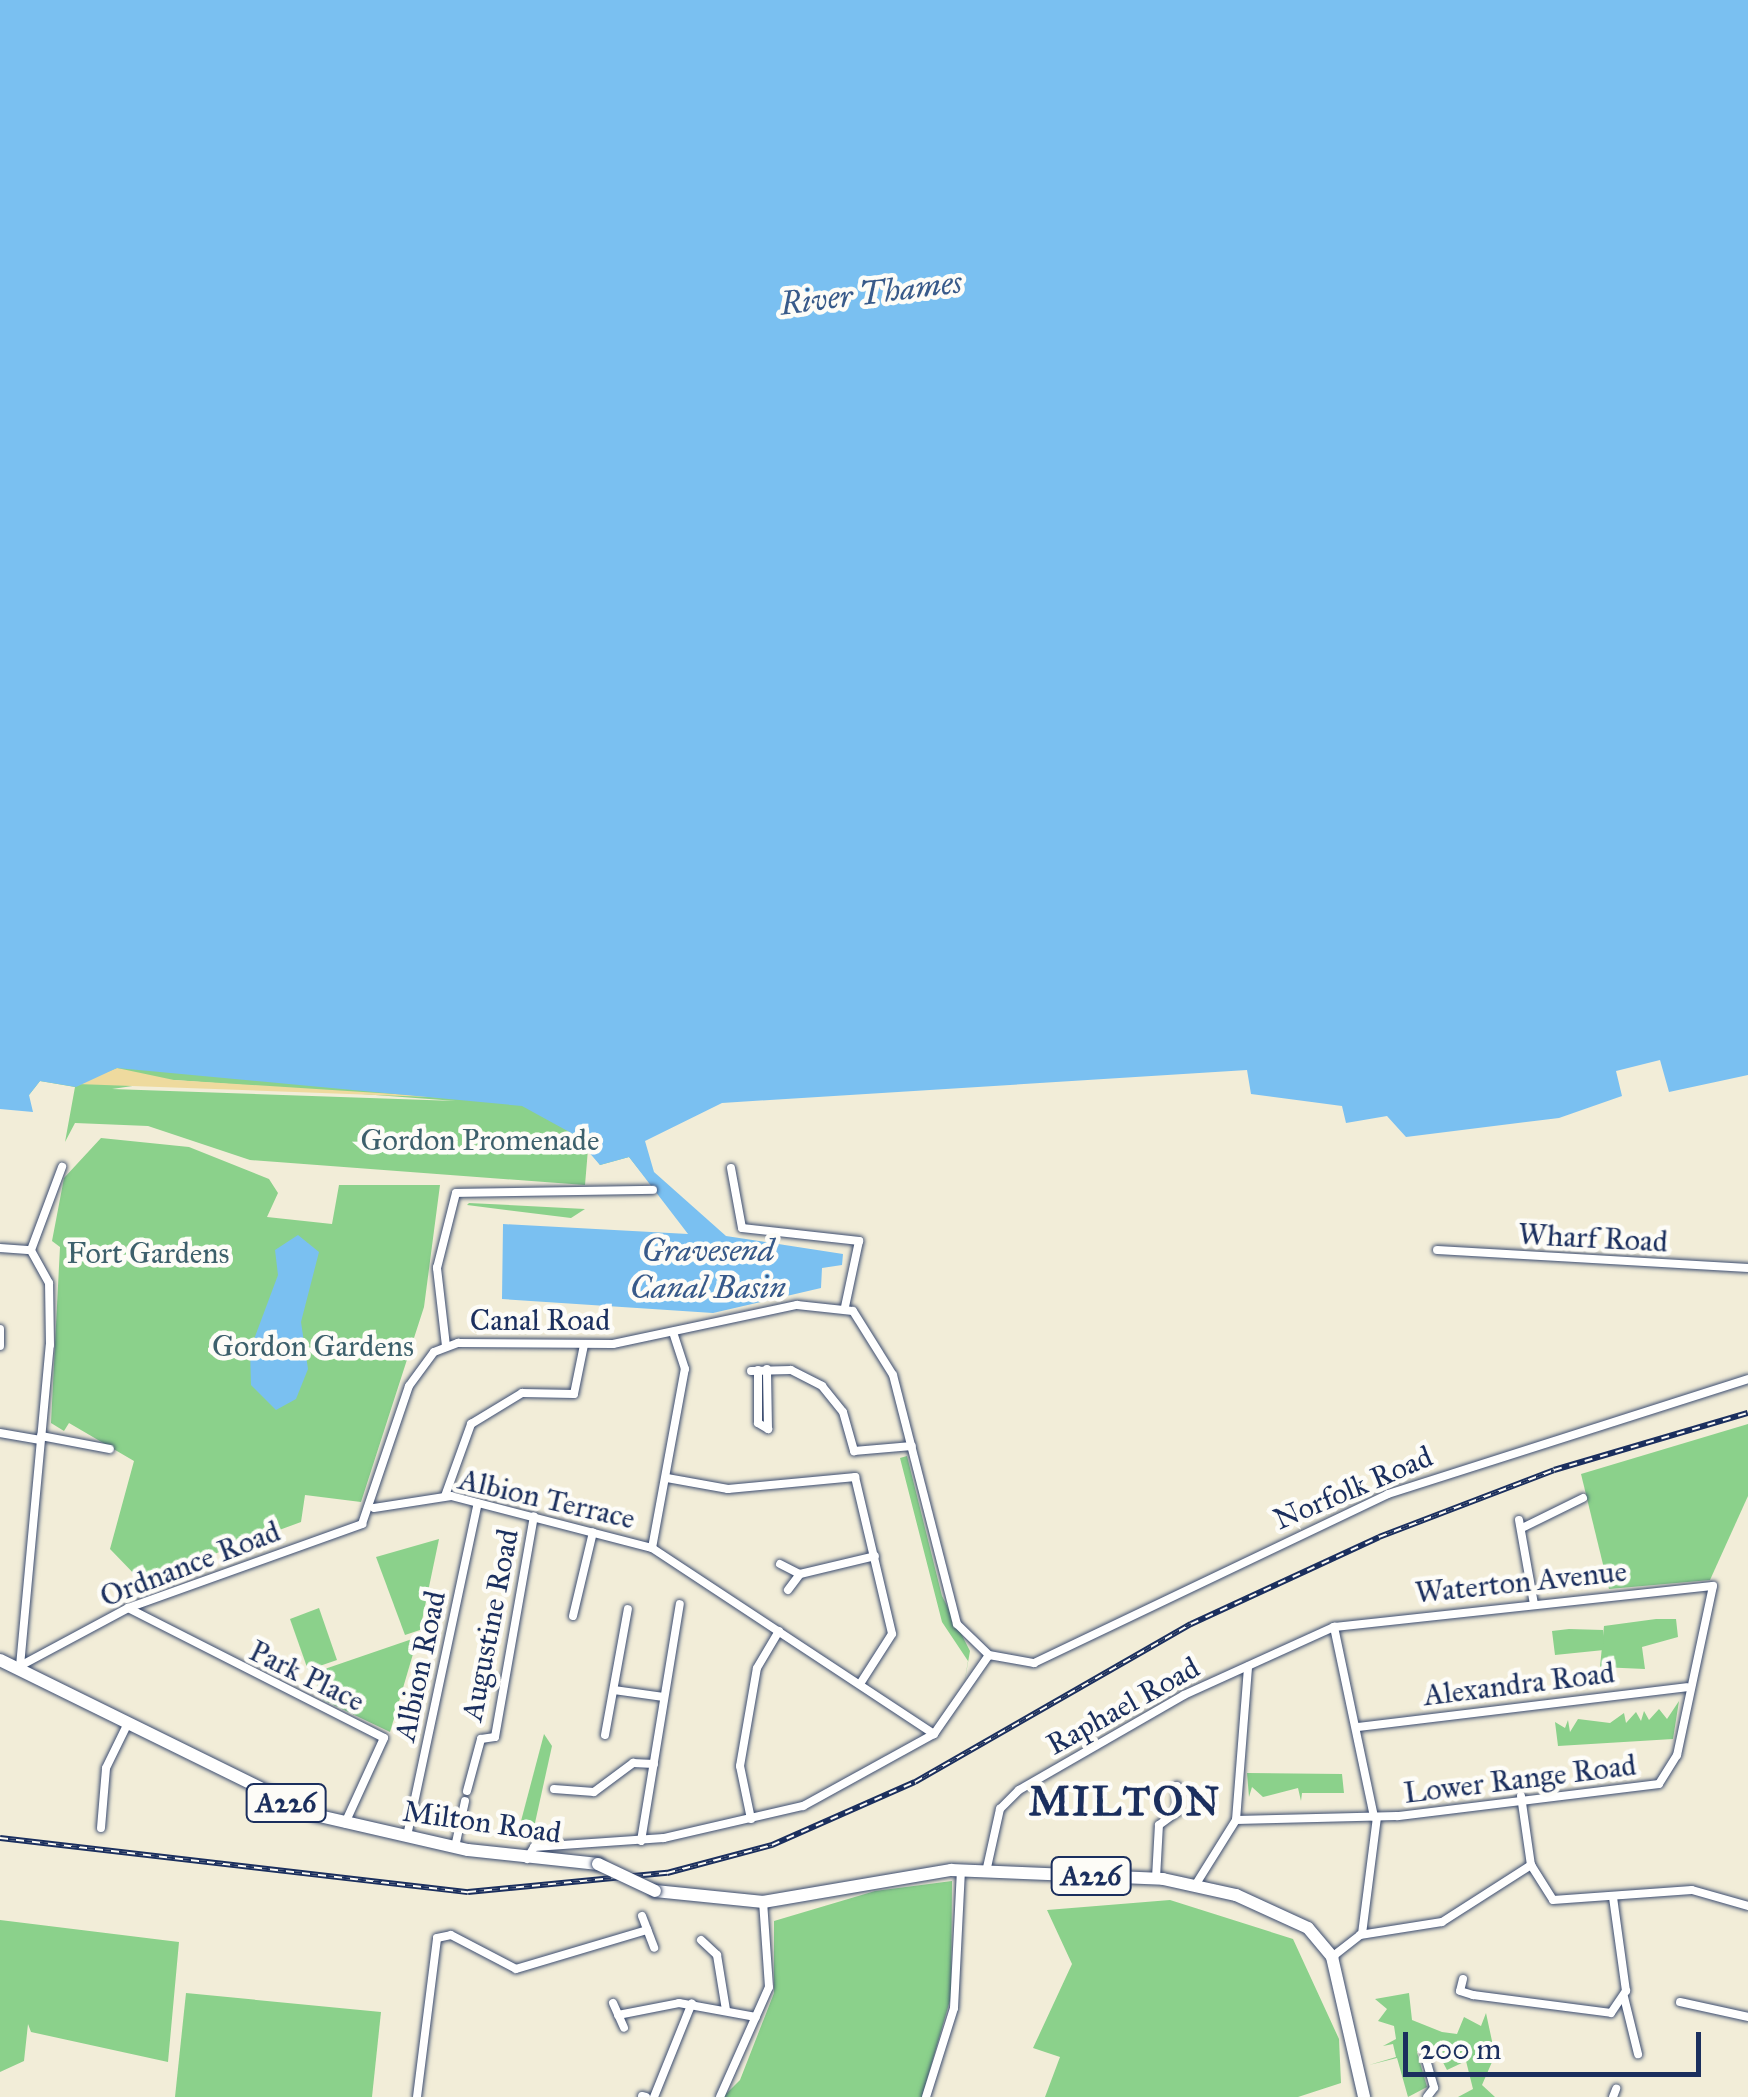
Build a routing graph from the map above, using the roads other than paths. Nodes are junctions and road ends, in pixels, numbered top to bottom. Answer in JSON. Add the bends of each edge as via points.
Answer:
{"nodes":[{"id":1,"x":62,"y":1167,"type":"dead end"},
{"id":2,"x":730,"y":1168,"type":"dead end"},
{"id":3,"x":654,"y":1190,"type":"dead end"},
{"id":4,"x":0,"y":1248,"type":"edge"},
{"id":5,"x":31,"y":1250,"type":"junction"},
{"id":6,"x":1437,"y":1250,"type":"dead end"},
{"id":7,"x":1748,"y":1268,"type":"edge"},
{"id":8,"x":845,"y":1307,"type":"junction"},
{"id":9,"x":0,"y":1329,"type":"edge"},
{"id":10,"x":673,"y":1332,"type":"junction"},
{"id":11,"x":584,"y":1345,"type":"junction"},
{"id":12,"x":0,"y":1346,"type":"edge"},
{"id":13,"x":446,"y":1346,"type":"junction"},
{"id":14,"x":759,"y":1370,"type":"junction"},
{"id":15,"x":1748,"y":1379,"type":"edge"},
{"id":16,"x":0,"y":1433,"type":"edge"},
{"id":17,"x":40,"y":1438,"type":"junction"},
{"id":18,"x":912,"y":1446,"type":"junction"},
{"id":19,"x":110,"y":1449,"type":"dead end"},
{"id":20,"x":667,"y":1478,"type":"junction"},
{"id":21,"x":445,"y":1496,"type":"junction"},
{"id":22,"x":1583,"y":1498,"type":"dead end"},
{"id":23,"x":478,"y":1503,"type":"junction"},
{"id":24,"x":374,"y":1508,"type":"junction"},
{"id":25,"x":534,"y":1516,"type":"junction"},
{"id":26,"x":593,"y":1532,"type":"junction"},
{"id":27,"x":652,"y":1548,"type":"junction"},
{"id":28,"x":875,"y":1556,"type":"junction"},
{"id":29,"x":780,"y":1564,"type":"dead end"},
{"id":30,"x":800,"y":1574,"type":"junction"},
{"id":31,"x":788,"y":1590,"type":"dead end"},
{"id":32,"x":680,"y":1604,"type":"dead end"},
{"id":33,"x":1534,"y":1604,"type":"junction"},
{"id":34,"x":576,"y":1606,"type":"junction"},
{"id":35,"x":128,"y":1608,"type":"junction"},
{"id":36,"x":590,"y":1609,"type":"dead end"},
{"id":37,"x":628,"y":1609,"type":"dead end"},
{"id":38,"x":573,"y":1616,"type":"dead end"},
{"id":39,"x":1334,"y":1627,"type":"junction"},
{"id":40,"x":780,"y":1631,"type":"junction"},
{"id":41,"x":990,"y":1655,"type":"junction"},
{"id":42,"x":0,"y":1660,"type":"edge"},
{"id":43,"x":20,"y":1666,"type":"junction"},
{"id":44,"x":1248,"y":1666,"type":"junction"},
{"id":45,"x":860,"y":1684,"type":"junction"},
{"id":46,"x":1687,"y":1688,"type":"junction"},
{"id":47,"x":614,"y":1690,"type":"junction"},
{"id":48,"x":664,"y":1697,"type":"junction"},
{"id":49,"x":128,"y":1723,"type":"junction"},
{"id":50,"x":1358,"y":1727,"type":"junction"},
{"id":51,"x":934,"y":1734,"type":"junction"},
{"id":52,"x":605,"y":1736,"type":"dead end"},
{"id":53,"x":654,"y":1764,"type":"junction"},
{"id":54,"x":1177,"y":1786,"type":"dead end"},
{"id":55,"x":554,"y":1788,"type":"dead end"},
{"id":56,"x":467,"y":1790,"type":"dead end"},
{"id":57,"x":1522,"y":1796,"type":"junction"},
{"id":58,"x":465,"y":1801,"type":"dead end"},
{"id":59,"x":1376,"y":1817,"type":"junction"},
{"id":60,"x":751,"y":1819,"type":"junction"},
{"id":61,"x":1236,"y":1820,"type":"junction"},
{"id":62,"x":344,"y":1824,"type":"junction"},
{"id":63,"x":101,"y":1828,"type":"dead end"},
{"id":64,"x":407,"y":1838,"type":"junction"},
{"id":65,"x":641,"y":1842,"type":"junction"},
{"id":66,"x":455,"y":1848,"type":"junction"},
{"id":67,"x":527,"y":1858,"type":"junction"},
{"id":68,"x":1531,"y":1865,"type":"junction"},
{"id":69,"x":961,"y":1870,"type":"junction"},
{"id":70,"x":986,"y":1872,"type":"junction"},
{"id":71,"x":1156,"y":1879,"type":"junction"},
{"id":72,"x":1196,"y":1884,"type":"junction"},
{"id":73,"x":1613,"y":1897,"type":"junction"},
{"id":74,"x":763,"y":1902,"type":"junction"},
{"id":75,"x":1748,"y":1906,"type":"edge"},
{"id":76,"x":642,"y":1916,"type":"dead end"},
{"id":77,"x":647,"y":1930,"type":"junction"},
{"id":78,"x":1362,"y":1934,"type":"junction"},
{"id":79,"x":701,"y":1940,"type":"dead end"},
{"id":80,"x":654,"y":1948,"type":"dead end"},
{"id":81,"x":1332,"y":1957,"type":"junction"},
{"id":82,"x":1463,"y":1979,"type":"dead end"},
{"id":83,"x":1624,"y":1997,"type":"junction"},
{"id":84,"x":1680,"y":2002,"type":"dead end"},
{"id":85,"x":613,"y":2003,"type":"dead end"},
{"id":86,"x":692,"y":2003,"type":"junction"},
{"id":87,"x":726,"y":2010,"type":"junction"},
{"id":88,"x":618,"y":2015,"type":"junction"},
{"id":89,"x":756,"y":2017,"type":"junction"},
{"id":90,"x":1748,"y":2017,"type":"edge"},
{"id":91,"x":624,"y":2028,"type":"dead end"},
{"id":92,"x":1638,"y":2054,"type":"dead end"},
{"id":93,"x":1425,"y":2056,"type":"dead end"},
{"id":94,"x":418,"y":2097,"type":"edge"},
{"id":95,"x":647,"y":2097,"type":"edge"},
{"id":96,"x":720,"y":2097,"type":"edge"},
{"id":97,"x":926,"y":2097,"type":"edge"},
{"id":98,"x":1364,"y":2097,"type":"edge"},
{"id":99,"x":1426,"y":2097,"type":"edge"}],
"edges":[{"from":1,"to":5,"type":"street"},
{"from":2,"to":8,"type":"street","via":[[742,1228],[859,1241]]},
{"from":3,"to":13,"type":"street","via":[[456,1193],[437,1268]]},
{"from":4,"to":5,"type":"street"},
{"from":5,"to":17,"type":"street","via":[[49,1283]]},
{"from":6,"to":7,"type":"street","name":"Wharf Road"},
{"from":8,"to":10,"type":"street","name":"Canal Road","via":[[798,1305]]},
{"from":8,"to":18,"type":"street","via":[[883,1349]]},
{"from":9,"to":12,"type":"street"},
{"from":10,"to":11,"type":"street","name":"Canal Road"},
{"from":10,"to":20,"type":"street","via":[[686,1367]]},
{"from":11,"to":13,"type":"street","name":"Canal Road"},
{"from":11,"to":21,"type":"street","via":[[574,1394],[522,1393],[471,1424]]},
{"from":13,"to":24,"type":"street","name":"Canal Road","via":[[409,1386]]},
{"from":14,"to":14,"type":"street","via":[[768,1429],[758,1423]]},
{"from":14,"to":18,"type":"street","via":[[826,1389],[843,1412],[852,1450]]},
{"from":15,"to":41,"type":"street","name":"Norfolk Road","via":[[1388,1494],[1061,1654],[1034,1663]]},
{"from":16,"to":17,"type":"street"},
{"from":17,"to":19,"type":"street"},
{"from":17,"to":43,"type":"street"},
{"from":18,"to":41,"type":"street","via":[[949,1603]]},
{"from":20,"to":27,"type":"street"},
{"from":20,"to":28,"type":"street","via":[[728,1489],[855,1477]]},
{"from":21,"to":23,"type":"street","name":"Albion Terrace"},
{"from":21,"to":24,"type":"street","name":"Albion Terrace"},
{"from":22,"to":33,"type":"street","via":[[1520,1524]]},
{"from":23,"to":25,"type":"street","name":"Albion Terrace"},
{"from":23,"to":64,"type":"street","name":"Albion Road"},
{"from":24,"to":35,"type":"street","name":"Ordnance Road","via":[[351,1529]]},
{"from":25,"to":26,"type":"street","name":"Albion Terrace"},
{"from":25,"to":56,"type":"street","name":"Augustine Road","via":[[495,1737],[481,1739]]},
{"from":26,"to":27,"type":"street","name":"Albion Terrace"},
{"from":26,"to":34,"type":"street"},
{"from":27,"to":40,"type":"street"},
{"from":28,"to":30,"type":"street"},
{"from":28,"to":45,"type":"street","via":[[892,1634]]},
{"from":29,"to":30,"type":"street"},
{"from":30,"to":31,"type":"street"},
{"from":32,"to":48,"type":"street"},
{"from":33,"to":39,"type":"street","name":"Waterton Avenue"},
{"from":33,"to":46,"type":"street","name":"Waterton Avenue","via":[[1713,1586]]},
{"from":34,"to":36,"type":"street"},
{"from":34,"to":38,"type":"street"},
{"from":35,"to":43,"type":"street","name":"Ordnance Road"},
{"from":35,"to":62,"type":"street","name":"Park Place","via":[[144,1623],[384,1738]]},
{"from":37,"to":47,"type":"street"},
{"from":39,"to":44,"type":"street","name":"Raphael Road"},
{"from":39,"to":50,"type":"street"},
{"from":40,"to":45,"type":"street"},
{"from":40,"to":60,"type":"street","via":[[758,1668],[740,1764]]},
{"from":41,"to":51,"type":"street"},
{"from":42,"to":43,"type":"main road","name":"Milton Road","number":"A226"},
{"from":43,"to":49,"type":"main road","name":"Milton Road","number":"A226"},
{"from":44,"to":61,"type":"street"},
{"from":44,"to":70,"type":"street","name":"Raphael Road","via":[[1010,1796]]},
{"from":45,"to":51,"type":"street"},
{"from":46,"to":50,"type":"street","name":"Alexandra Road"},
{"from":46,"to":57,"type":"street","name":"Lower Range Road","via":[[1669,1776],[1652,1786]]},
{"from":47,"to":48,"type":"street"},
{"from":47,"to":52,"type":"street"},
{"from":48,"to":53,"type":"street"},
{"from":49,"to":62,"type":"main road","name":"Milton Road","number":"A226"},
{"from":49,"to":63,"type":"street","via":[[106,1768]]},
{"from":50,"to":59,"type":"street"},
{"from":51,"to":60,"type":"street","via":[[806,1804]]},
{"from":53,"to":55,"type":"street","via":[[632,1763],[594,1792]]},
{"from":53,"to":65,"type":"street"},
{"from":54,"to":71,"type":"street","via":[[1177,1812],[1159,1825]]},
{"from":57,"to":59,"type":"street","name":"Lower Range Road"},
{"from":57,"to":68,"type":"street"},
{"from":58,"to":66,"type":"street"},
{"from":59,"to":61,"type":"street","name":"Lower Range Road"},
{"from":59,"to":78,"type":"street"},
{"from":60,"to":65,"type":"street"},
{"from":61,"to":72,"type":"street"},
{"from":62,"to":64,"type":"main road","name":"Milton Road","number":"A226"},
{"from":64,"to":66,"type":"main road","name":"Milton Road","number":"A226"},
{"from":65,"to":67,"type":"street","via":[[534,1847]]},
{"from":66,"to":67,"type":"main road","name":"Milton Road","number":"A226"},
{"from":67,"to":74,"type":"main road","name":"Milton Road","number":"A226","bridge":true,"via":[[598,1864],[655,1891]]},
{"from":68,"to":73,"type":"street","via":[[1553,1900]]},
{"from":68,"to":78,"type":"street","via":[[1438,1924]]},
{"from":69,"to":70,"type":"main road","name":"Milton Road","number":"A226"},
{"from":69,"to":74,"type":"main road","name":"Milton Road","number":"A226"},
{"from":69,"to":97,"type":"street","via":[[954,2008]]},
{"from":70,"to":71,"type":"main road","number":"A226"},
{"from":71,"to":72,"type":"main road","number":"A226"},
{"from":72,"to":81,"type":"main road","number":"A226","via":[[1278,1910]]},
{"from":73,"to":75,"type":"street","via":[[1692,1890]]},
{"from":73,"to":83,"type":"street"},
{"from":74,"to":89,"type":"street","via":[[769,1987]]},
{"from":76,"to":77,"type":"street"},
{"from":77,"to":80,"type":"street"},
{"from":77,"to":94,"type":"street","via":[[516,1969],[452,1935],[437,1938]]},
{"from":78,"to":81,"type":"street"},
{"from":79,"to":87,"type":"street","via":[[717,1956]]},
{"from":81,"to":98,"type":"main road"},
{"from":82,"to":83,"type":"street","via":[[1467,1994],[1593,2016],[1611,2013]]},
{"from":83,"to":92,"type":"street"},
{"from":84,"to":90,"type":"street"},
{"from":85,"to":88,"type":"street"},
{"from":86,"to":87,"type":"street"},
{"from":86,"to":88,"type":"street"},
{"from":86,"to":95,"type":"street"},
{"from":87,"to":89,"type":"street"},
{"from":88,"to":91,"type":"street"},
{"from":89,"to":96,"type":"street"},
{"from":93,"to":99,"type":"street","via":[[1434,2088]]}]}
